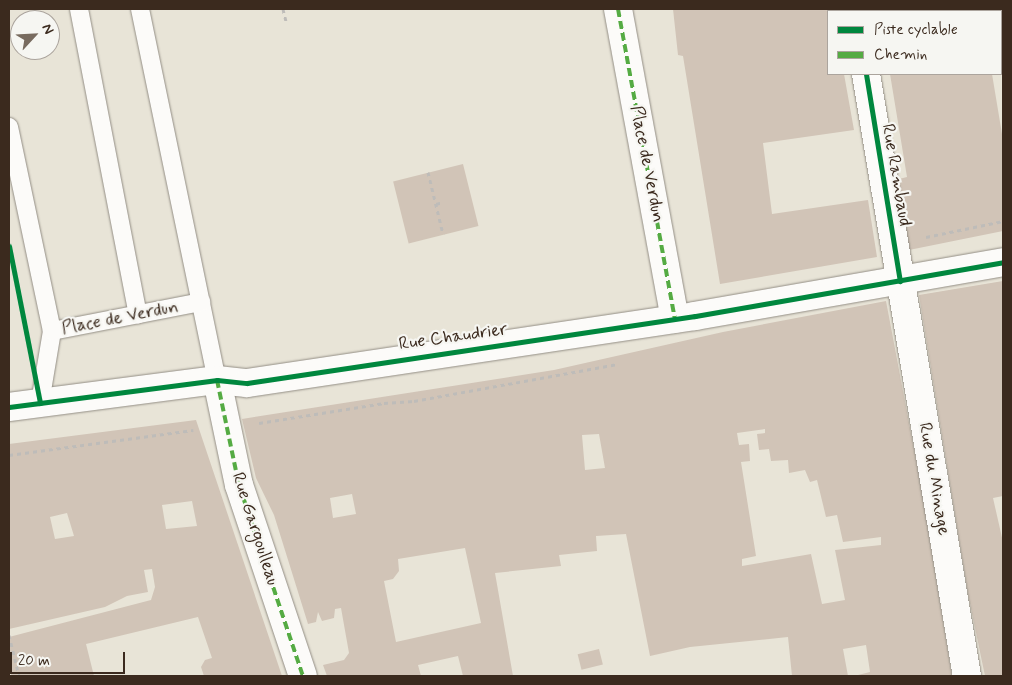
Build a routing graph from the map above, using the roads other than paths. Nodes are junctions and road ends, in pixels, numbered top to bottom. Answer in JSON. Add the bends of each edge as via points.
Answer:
{"nodes":[{"id":1,"x":79,"y":9,"type":"edge"},
{"id":2,"x":140,"y":9,"type":"edge"},
{"id":3,"x":618,"y":9,"type":"edge"},
{"id":4,"x":866,"y":75,"type":"edge"},
{"id":5,"x":9,"y":127,"type":"edge"},
{"id":6,"x":1003,"y":262,"type":"edge"},
{"id":7,"x":900,"y":281,"type":"junction"},
{"id":8,"x":200,"y":302,"type":"junction"},
{"id":9,"x":138,"y":314,"type":"junction"},
{"id":10,"x":675,"y":319,"type":"junction"},
{"id":11,"x":52,"y":331,"type":"junction"},
{"id":12,"x":217,"y":380,"type":"junction"},
{"id":13,"x":40,"y":403,"type":"junction"},
{"id":14,"x":9,"y":407,"type":"edge"},
{"id":15,"x":303,"y":676,"type":"edge"},
{"id":16,"x":967,"y":676,"type":"edge"}],
"edges":[{"from":1,"to":9,"type":"lane"},
{"from":2,"to":8,"type":"lane"},
{"from":3,"to":10,"type":"street","name":"Place de Verdun"},
{"from":4,"to":7,"type":"street","name":"Rue Rambaud"},
{"from":5,"to":11,"type":"lane"},
{"from":6,"to":7,"type":"street","name":"Rue Chaudrier"},
{"from":7,"to":10,"type":"street","name":"Rue Chaudrier"},
{"from":7,"to":16,"type":"street","name":"Rue du Minage"},
{"from":8,"to":9,"type":"lane","name":"Place de Verdun"},
{"from":8,"to":12,"type":"lane"},
{"from":9,"to":11,"type":"lane","name":"Place de Verdun"},
{"from":10,"to":12,"type":"street","name":"Rue Chaudrier","via":[[247,383]]},
{"from":11,"to":13,"type":"lane","name":"Place de Verdun"},
{"from":12,"to":13,"type":"street","name":"Rue Chaudrier"},
{"from":12,"to":15,"type":"street","name":"Rue Gargoulleau","via":[[239,485]]},
{"from":13,"to":14,"type":"street","name":"Rue Chaudrier"}]}
